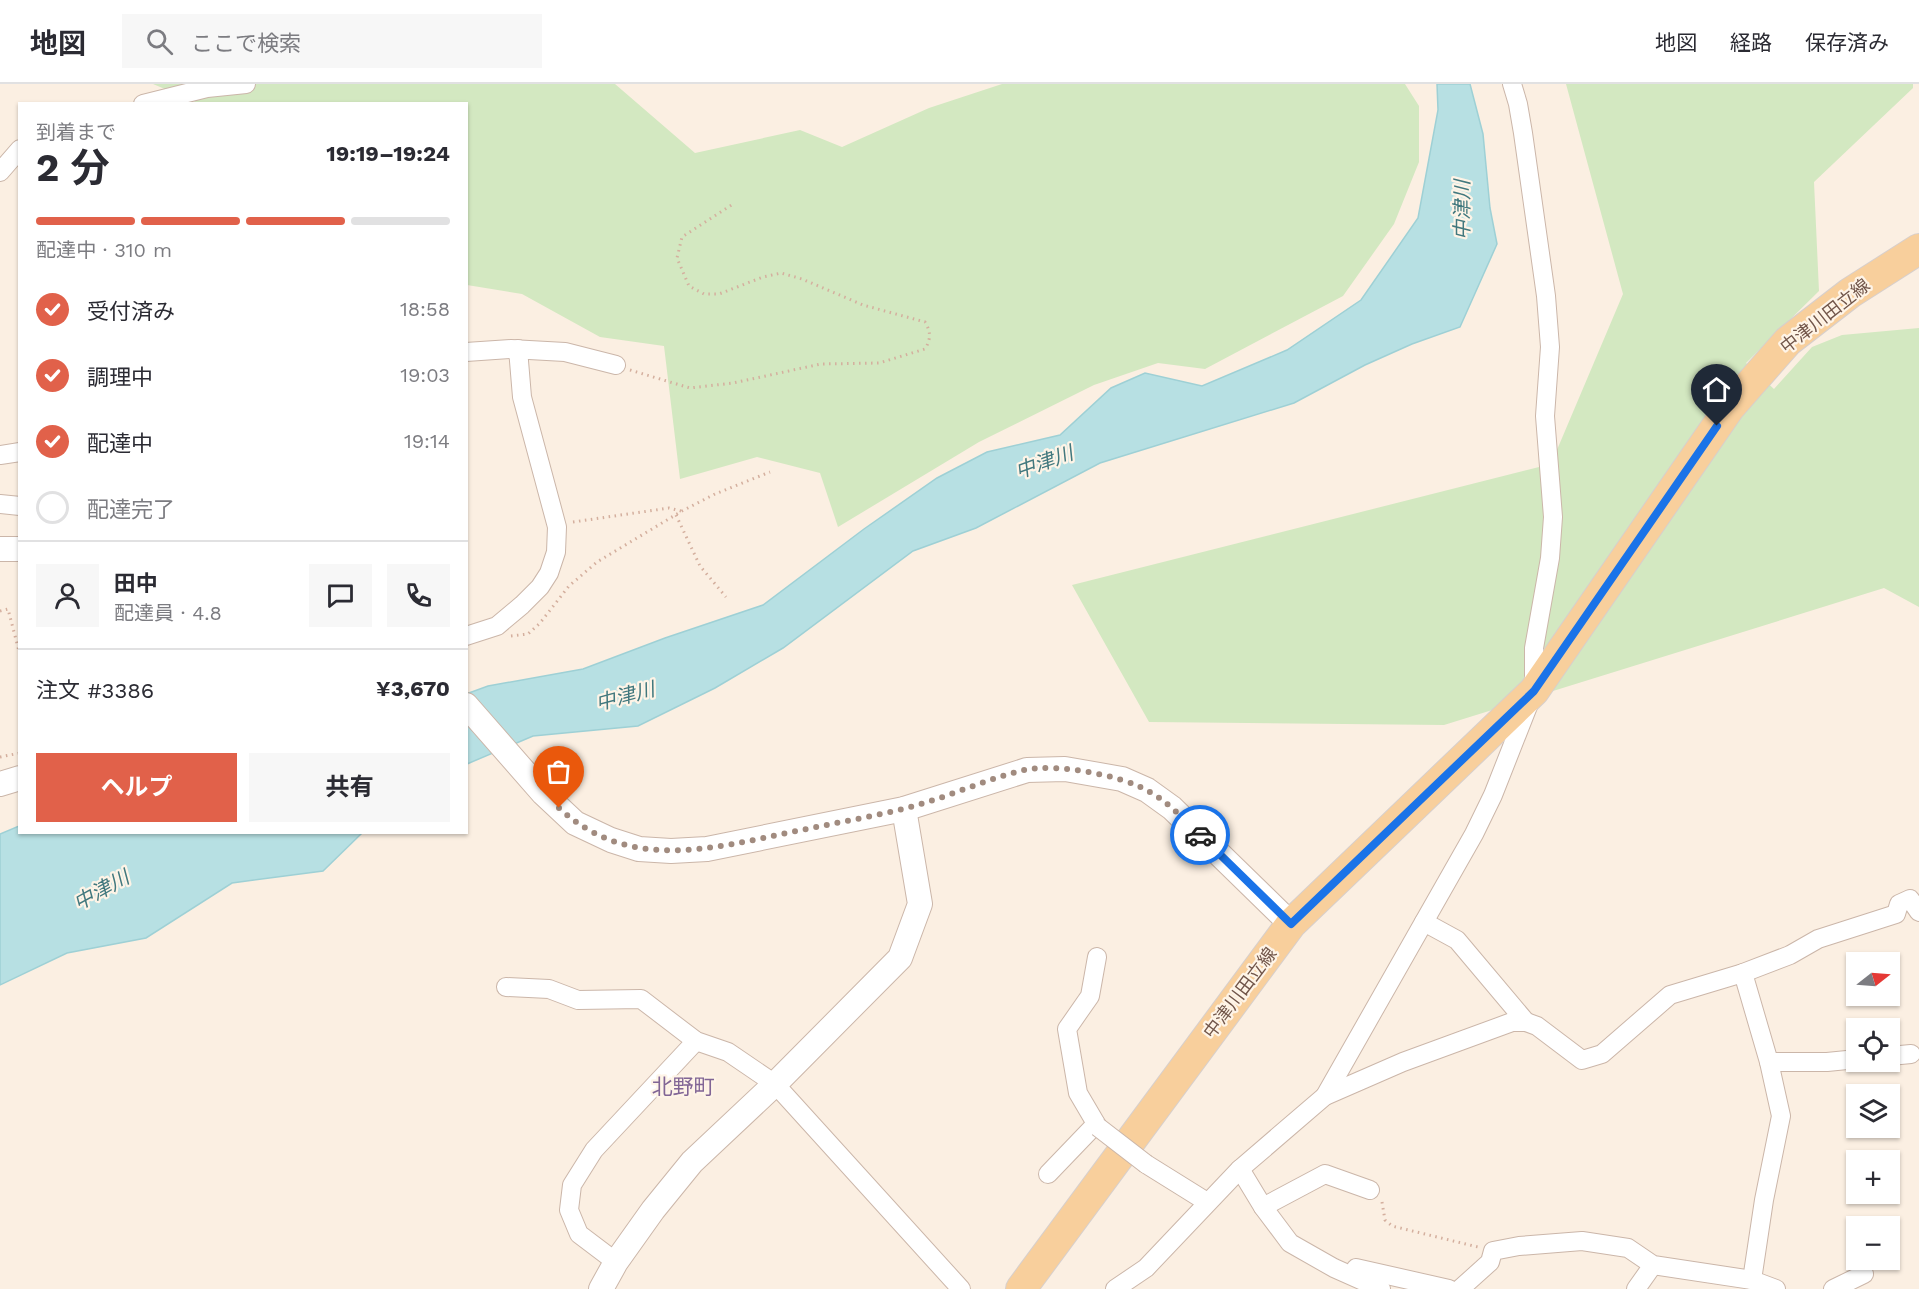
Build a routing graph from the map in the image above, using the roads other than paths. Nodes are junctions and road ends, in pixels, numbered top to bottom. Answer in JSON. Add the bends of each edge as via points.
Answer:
{"nodes":[{"id":1,"x":246,"y":84,"type":"edge"},
{"id":2,"x":1512,"y":84,"type":"edge"},
{"id":3,"x":151,"y":102,"type":"edge"},
{"id":4,"x":18,"y":151,"type":"edge"},
{"id":5,"x":0,"y":172,"type":"edge"},
{"id":6,"x":1919,"y":249,"type":"edge"},
{"id":7,"x":518,"y":349,"type":"junction"},
{"id":8,"x":468,"y":352,"type":"edge"},
{"id":9,"x":616,"y":365,"type":"road end"},
{"id":10,"x":18,"y":452,"type":"edge"},
{"id":11,"x":0,"y":455,"type":"edge"},
{"id":12,"x":0,"y":504,"type":"edge"},
{"id":13,"x":18,"y":506,"type":"edge"},
{"id":14,"x":0,"y":549,"type":"edge"},
{"id":15,"x":18,"y":549,"type":"edge"},
{"id":16,"x":468,"y":635,"type":"edge"},
{"id":17,"x":1534,"y":691,"type":"junction"},
{"id":18,"x":468,"y":707,"type":"edge"},
{"id":19,"x":18,"y":779,"type":"edge"},
{"id":20,"x":0,"y":784,"type":"edge"},
{"id":21,"x":904,"y":809,"type":"junction"},
{"id":22,"x":1919,"y":912,"type":"edge"},
{"id":23,"x":1424,"y":922,"type":"junction"},
{"id":24,"x":1291,"y":924,"type":"junction"},
{"id":25,"x":1097,"y":957,"type":"dead end"},
{"id":26,"x":1743,"y":973,"type":"junction"},
{"id":27,"x":506,"y":987,"type":"dead end"},
{"id":28,"x":1526,"y":1022,"type":"junction"},
{"id":29,"x":696,"y":1041,"type":"junction"},
{"id":30,"x":1911,"y":1054,"type":"dead end"},
{"id":31,"x":1900,"y":1055,"type":"edge"},
{"id":32,"x":1846,"y":1060,"type":"edge"},
{"id":33,"x":1769,"y":1062,"type":"junction"},
{"id":34,"x":775,"y":1084,"type":"junction"},
{"id":35,"x":1325,"y":1096,"type":"junction"},
{"id":36,"x":1097,"y":1125,"type":"junction"},
{"id":37,"x":1240,"y":1170,"type":"junction"},
{"id":38,"x":1048,"y":1174,"type":"dead end"},
{"id":39,"x":1370,"y":1190,"type":"road end"},
{"id":40,"x":1208,"y":1202,"type":"junction"},
{"id":41,"x":1263,"y":1207,"type":"junction"},
{"id":42,"x":616,"y":1262,"type":"junction"},
{"id":43,"x":1653,"y":1265,"type":"junction"},
{"id":44,"x":1334,"y":1268,"type":"junction"},
{"id":45,"x":1863,"y":1274,"type":"dead end"},
{"id":46,"x":1752,"y":1281,"type":"junction"},
{"id":47,"x":1838,"y":1288,"type":"edge"},
{"id":48,"x":601,"y":1289,"type":"edge"},
{"id":49,"x":961,"y":1289,"type":"edge"},
{"id":50,"x":1021,"y":1289,"type":"edge"},
{"id":51,"x":1115,"y":1289,"type":"edge"},
{"id":52,"x":1381,"y":1289,"type":"edge"},
{"id":53,"x":1449,"y":1289,"type":"edge"},
{"id":54,"x":1460,"y":1289,"type":"edge"},
{"id":55,"x":1636,"y":1289,"type":"edge"},
{"id":56,"x":1776,"y":1289,"type":"edge"}],
"edges":[{"from":1,"to":3,"type":"street","via":[[207,88]]},
{"from":2,"to":17,"type":"street","via":[[1523,133],[1550,346],[1545,416],[1552,528],[1534,648]]},
{"from":4,"to":5,"type":"street"},
{"from":6,"to":17,"type":"main road","name":"中津川田立線","via":[[1850,292],[1788,341],[1730,407]]},
{"from":7,"to":8,"type":"street"},
{"from":7,"to":9,"type":"street","via":[[565,352]]},
{"from":7,"to":16,"type":"street","via":[[522,397],[556,522],[556,552],[549,573],[522,605],[500,624]]},
{"from":10,"to":11,"type":"street"},
{"from":12,"to":13,"type":"street"},
{"from":14,"to":15,"type":"street"},
{"from":17,"to":23,"type":"street","via":[[1488,805]]},
{"from":17,"to":24,"type":"main road","name":"中津川田立線"},
{"from":18,"to":21,"type":"street","via":[[543,793],[575,823],[639,849],[707,849]]},
{"from":19,"to":20,"type":"street"},
{"from":21,"to":24,"type":"street","via":[[1027,770],[1065,769],[1122,779],[1147,790],[1172,808]]},
{"from":21,"to":34,"type":"street","via":[[920,904],[900,958]]},
{"from":22,"to":26,"type":"street","via":[[1910,899],[1899,904],[1896,914],[1818,939],[1790,955]]},
{"from":23,"to":28,"type":"street","via":[[1457,940]]},
{"from":23,"to":35,"type":"street"},
{"from":24,"to":50,"type":"main road","name":"中津川田立線"},
{"from":25,"to":36,"type":"street","via":[[1090,996],[1066,1029],[1078,1093]]},
{"from":26,"to":28,"type":"street","via":[[1670,995],[1602,1054],[1582,1060]]},
{"from":26,"to":33,"type":"street"},
{"from":27,"to":29,"type":"street","via":[[549,989],[578,1000],[641,999]]},
{"from":28,"to":35,"type":"street","via":[[1512,1022],[1403,1062]]},
{"from":29,"to":34,"type":"street","via":[[728,1052]]},
{"from":29,"to":42,"type":"street","via":[[594,1150],[572,1185],[569,1210],[579,1234]]},
{"from":30,"to":31,"type":"street"},
{"from":32,"to":33,"type":"street"},
{"from":33,"to":46,"type":"street","via":[[1782,1116]]},
{"from":34,"to":42,"type":"street","via":[[692,1162]]},
{"from":34,"to":49,"type":"street"},
{"from":35,"to":37,"type":"street"},
{"from":36,"to":38,"type":"street"},
{"from":36,"to":40,"type":"street","bridge":true,"via":[[1146,1164]]},
{"from":37,"to":40,"type":"street"},
{"from":37,"to":41,"type":"street"},
{"from":39,"to":41,"type":"street","via":[[1326,1173]]},
{"from":40,"to":51,"type":"street","via":[[1146,1268]]},
{"from":41,"to":44,"type":"street","via":[[1290,1243]]},
{"from":42,"to":48,"type":"street"},
{"from":43,"to":46,"type":"street"},
{"from":43,"to":54,"type":"street","via":[[1628,1248],[1582,1241],[1520,1246],[1493,1251],[1490,1262]]},
{"from":43,"to":55,"type":"street"},
{"from":44,"to":52,"type":"street"},
{"from":44,"to":53,"type":"street","via":[[1348,1267]]},
{"from":45,"to":47,"type":"street"},
{"from":46,"to":56,"type":"street"}]}
